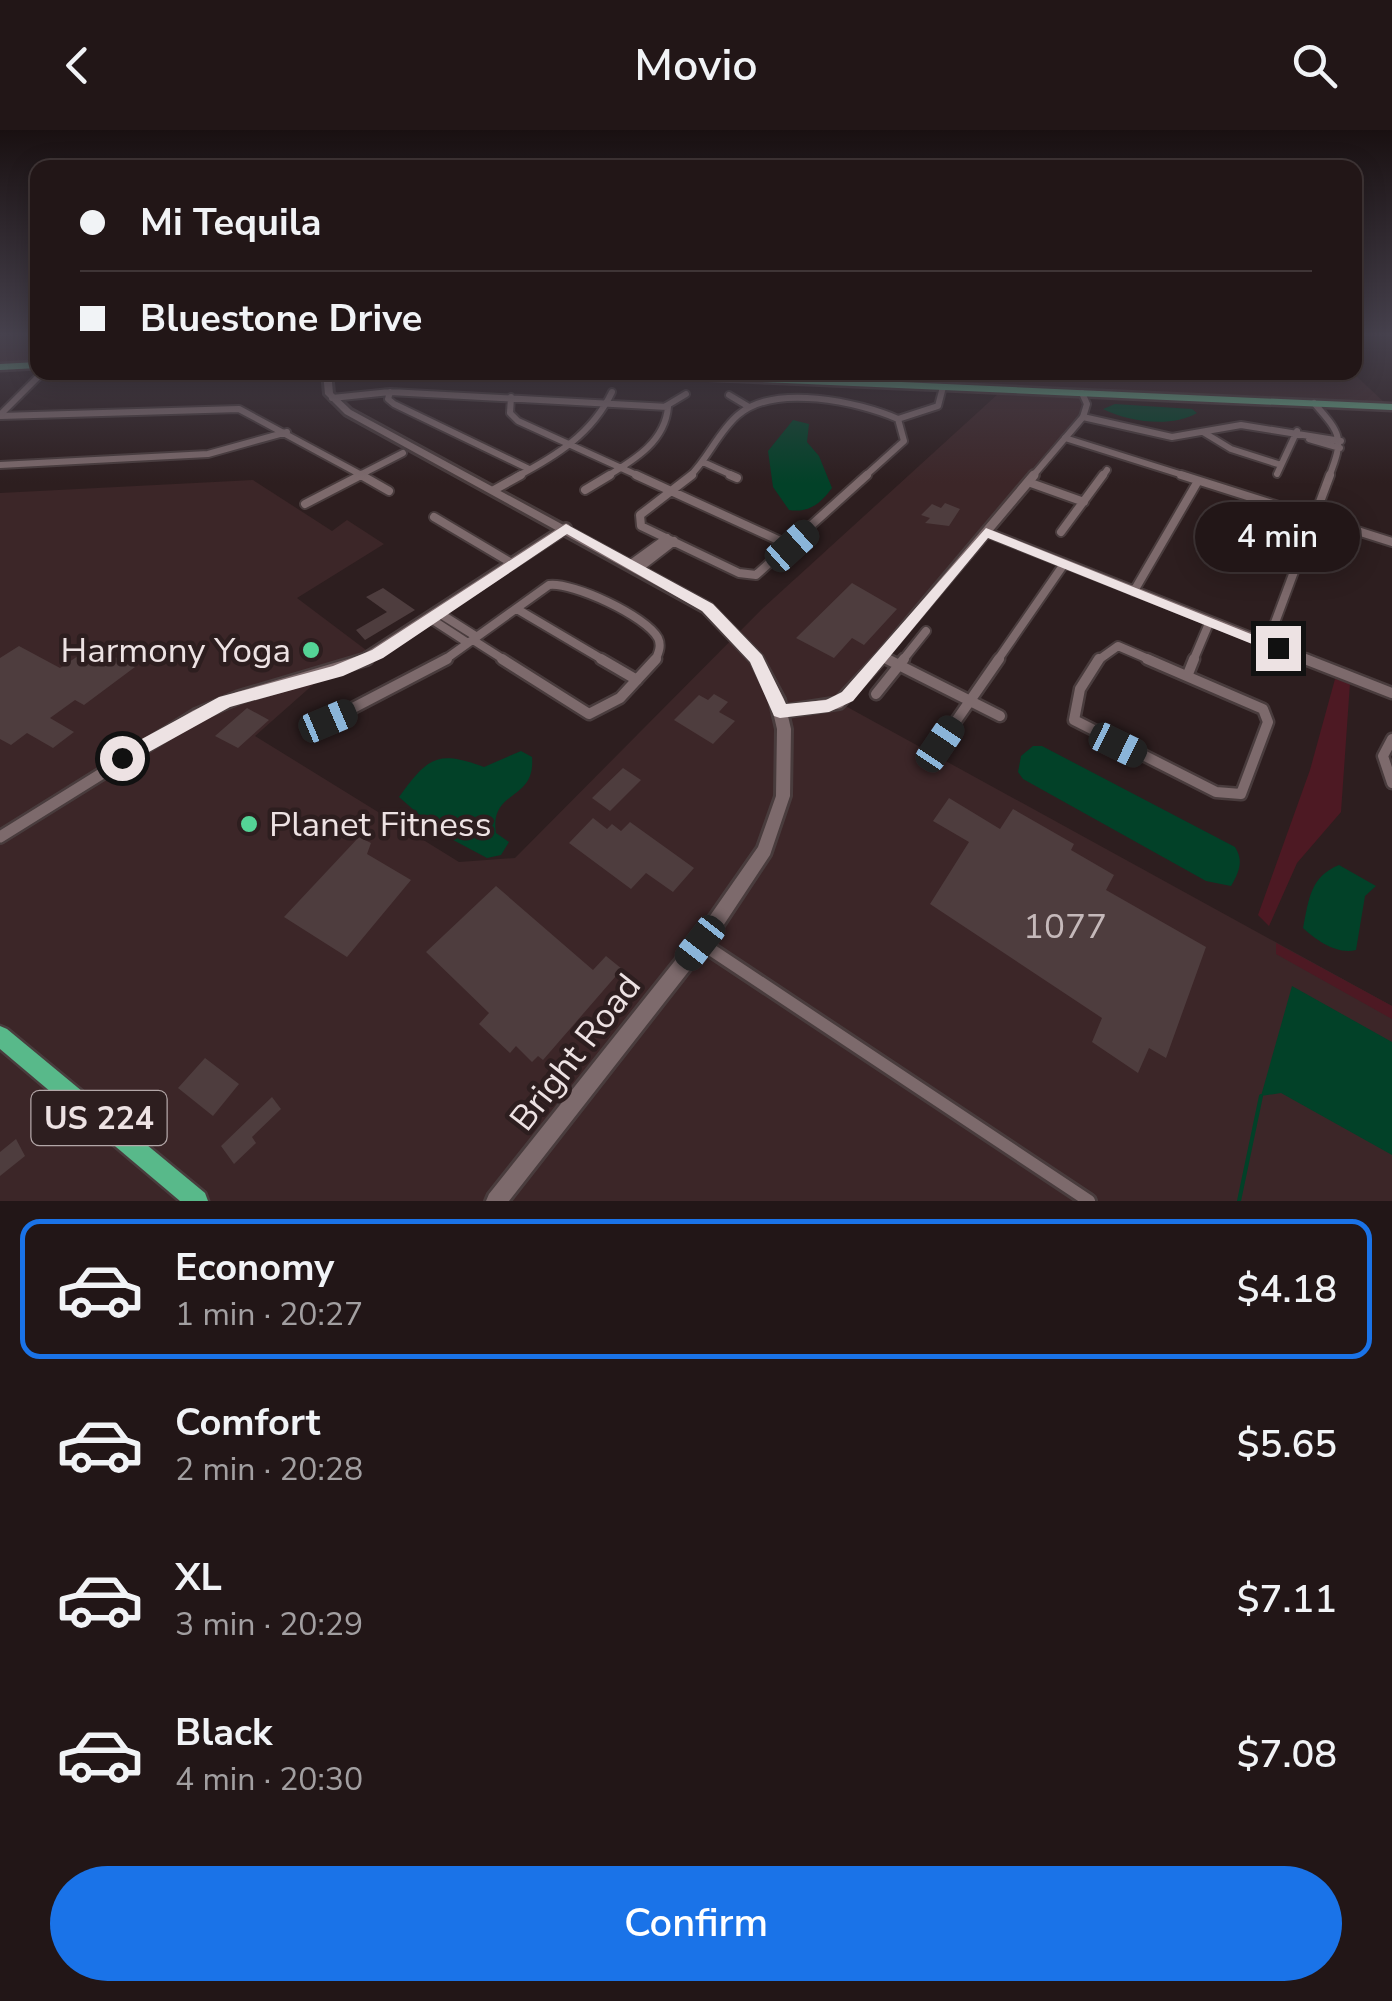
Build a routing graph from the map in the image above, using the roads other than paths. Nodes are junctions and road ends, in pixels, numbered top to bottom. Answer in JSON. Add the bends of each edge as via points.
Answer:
{"nodes":[{"id":1,"x":32,"y":383,"type":"edge"},
{"id":2,"x":328,"y":383,"type":"edge"},
{"id":3,"x":395,"y":383,"type":"edge"},
{"id":4,"x":870,"y":383,"type":"edge"},
{"id":5,"x":470,"y":385,"type":"dead end"},
{"id":6,"x":429,"y":386,"type":"dead end"},
{"id":7,"x":942,"y":386,"type":"junction"},
{"id":8,"x":502,"y":388,"type":"dead end"},
{"id":9,"x":540,"y":389,"type":"dead end"},
{"id":10,"x":576,"y":391,"type":"dead end"},
{"id":11,"x":390,"y":392,"type":"junction"},
{"id":12,"x":612,"y":392,"type":"dead end"},
{"id":13,"x":1082,"y":393,"type":"junction"},
{"id":14,"x":423,"y":394,"type":"junction"},
{"id":15,"x":686,"y":394,"type":"dead end"},
{"id":16,"x":459,"y":395,"type":"junction"},
{"id":17,"x":729,"y":395,"type":"dead end"},
{"id":18,"x":330,"y":396,"type":"junction"},
{"id":19,"x":496,"y":396,"type":"junction"},
{"id":20,"x":511,"y":397,"type":"junction"},
{"id":21,"x":533,"y":398,"type":"junction"},
{"id":22,"x":570,"y":400,"type":"junction"},
{"id":23,"x":608,"y":401,"type":"junction"},
{"id":24,"x":1314,"y":403,"type":"junction"},
{"id":25,"x":666,"y":406,"type":"junction"},
{"id":26,"x":1392,"y":407,"type":"edge"},
{"id":27,"x":749,"y":408,"type":"junction"},
{"id":28,"x":0,"y":415,"type":"edge"},
{"id":29,"x":1083,"y":416,"type":"junction"},
{"id":30,"x":898,"y":419,"type":"junction"},
{"id":31,"x":287,"y":432,"type":"junction"},
{"id":32,"x":1203,"y":432,"type":"junction"},
{"id":33,"x":1296,"y":433,"type":"junction"},
{"id":34,"x":1065,"y":438,"type":"junction"},
{"id":35,"x":1340,"y":444,"type":"junction"},
{"id":36,"x":568,"y":445,"type":"junction"},
{"id":37,"x":404,"y":453,"type":"dead end"},
{"id":38,"x":703,"y":462,"type":"junction"},
{"id":39,"x":0,"y":465,"type":"edge"},
{"id":40,"x":620,"y":468,"type":"junction"},
{"id":41,"x":529,"y":469,"type":"junction"},
{"id":42,"x":1107,"y":470,"type":"dead end"},
{"id":43,"x":361,"y":475,"type":"junction"},
{"id":44,"x":737,"y":478,"type":"dead end"},
{"id":45,"x":1198,"y":481,"type":"junction"},
{"id":46,"x":1028,"y":482,"type":"junction"},
{"id":47,"x":494,"y":490,"type":"junction"},
{"id":48,"x":585,"y":490,"type":"dead end"},
{"id":49,"x":390,"y":491,"type":"dead end"},
{"id":50,"x":672,"y":491,"type":"junction"},
{"id":51,"x":1084,"y":502,"type":"junction"},
{"id":52,"x":305,"y":504,"type":"dead end"},
{"id":53,"x":434,"y":518,"type":"dead end"},
{"id":54,"x":1314,"y":518,"type":"junction"},
{"id":55,"x":566,"y":528,"type":"junction"},
{"id":56,"x":986,"y":532,"type":"junction"},
{"id":57,"x":1062,"y":532,"type":"dead end"},
{"id":58,"x":670,"y":540,"type":"junction"},
{"id":59,"x":1392,"y":542,"type":"edge"},
{"id":60,"x":792,"y":546,"type":"junction"},
{"id":61,"x":513,"y":564,"type":"junction"},
{"id":62,"x":1064,"y":564,"type":"junction"},
{"id":63,"x":635,"y":566,"type":"junction"},
{"id":64,"x":1134,"y":592,"type":"junction"},
{"id":65,"x":517,"y":609,"type":"junction"},
{"id":66,"x":435,"y":616,"type":"junction"},
{"id":67,"x":1210,"y":622,"type":"junction"},
{"id":68,"x":926,"y":632,"type":"dead end"},
{"id":69,"x":473,"y":640,"type":"junction"},
{"id":70,"x":1267,"y":644,"type":"junction"},
{"id":71,"x":882,"y":656,"type":"junction"},
{"id":72,"x":899,"y":665,"type":"junction"},
{"id":73,"x":1188,"y":674,"type":"junction"},
{"id":74,"x":637,"y":680,"type":"junction"},
{"id":75,"x":1392,"y":693,"type":"edge"},
{"id":76,"x":876,"y":694,"type":"dead end"},
{"id":77,"x":970,"y":700,"type":"junction"},
{"id":78,"x":780,"y":712,"type":"junction"},
{"id":79,"x":1000,"y":716,"type":"dead end"},
{"id":80,"x":328,"y":721,"type":"dead end"},
{"id":81,"x":1392,"y":739,"type":"edge"},
{"id":82,"x":940,"y":744,"type":"dead end"},
{"id":83,"x":1392,"y":783,"type":"edge"},
{"id":84,"x":0,"y":837,"type":"edge"},
{"id":85,"x":700,"y":943,"type":"junction"},
{"id":86,"x":0,"y":1036,"type":"edge"},
{"id":87,"x":197,"y":1201,"type":"edge"},
{"id":88,"x":496,"y":1201,"type":"edge"},
{"id":89,"x":1089,"y":1201,"type":"edge"}],
"edges":[{"from":1,"to":28,"type":"street"},
{"from":2,"to":18,"type":"main road"},
{"from":3,"to":11,"type":"street"},
{"from":4,"to":7,"type":"main road"},
{"from":5,"to":16,"type":"street"},
{"from":6,"to":14,"type":"street"},
{"from":7,"to":13,"type":"main road"},
{"from":7,"to":30,"type":"street","via":[[938,406]]},
{"from":8,"to":19,"type":"street"},
{"from":9,"to":21,"type":"street"},
{"from":10,"to":22,"type":"street"},
{"from":11,"to":14,"type":"street"},
{"from":11,"to":18,"type":"street"},
{"from":11,"to":41,"type":"street","via":[[394,404]]},
{"from":12,"to":23,"type":"street"},
{"from":13,"to":24,"type":"main road"},
{"from":13,"to":29,"type":"street"},
{"from":14,"to":16,"type":"street"},
{"from":15,"to":25,"type":"street"},
{"from":16,"to":19,"type":"street"},
{"from":17,"to":27,"type":"street"},
{"from":18,"to":47,"type":"main road","name":"Bright Road"},
{"from":19,"to":20,"type":"street"},
{"from":20,"to":21,"type":"street"},
{"from":20,"to":36,"type":"street","via":[[516,420]]},
{"from":21,"to":22,"type":"street"},
{"from":22,"to":23,"type":"street"},
{"from":23,"to":25,"type":"street","via":[[646,399]]},
{"from":23,"to":36,"type":"street","via":[[596,424]]},
{"from":24,"to":26,"type":"main road"},
{"from":24,"to":35,"type":"street","via":[[1336,428]]},
{"from":25,"to":40,"type":"street","via":[[670,413],[658,434]]},
{"from":27,"to":30,"type":"street","via":[[789,399],[850,401]]},
{"from":27,"to":38,"type":"street","via":[[727,422]]},
{"from":28,"to":31,"type":"street","via":[[224,407]]},
{"from":29,"to":32,"type":"street","via":[[1158,435]]},
{"from":29,"to":34,"type":"street"},
{"from":30,"to":60,"type":"street","via":[[901,445]]},
{"from":31,"to":39,"type":"street","via":[[218,453]]},
{"from":31,"to":43,"type":"street"},
{"from":32,"to":33,"type":"street","via":[[1237,424]]},
{"from":32,"to":33,"type":"street","via":[[1279,470]]},
{"from":33,"to":35,"type":"street"},
{"from":34,"to":45,"type":"street"},
{"from":34,"to":46,"type":"street"},
{"from":35,"to":54,"type":"street"},
{"from":36,"to":40,"type":"street"},
{"from":36,"to":41,"type":"street"},
{"from":37,"to":43,"type":"street"},
{"from":38,"to":44,"type":"street"},
{"from":38,"to":50,"type":"street"},
{"from":40,"to":48,"type":"street"},
{"from":40,"to":50,"type":"street"},
{"from":41,"to":47,"type":"street"},
{"from":42,"to":51,"type":"street"},
{"from":43,"to":49,"type":"street"},
{"from":43,"to":52,"type":"street"},
{"from":45,"to":54,"type":"street"},
{"from":45,"to":64,"type":"street"},
{"from":46,"to":51,"type":"street"},
{"from":46,"to":56,"type":"street"},
{"from":47,"to":55,"type":"main road","name":"Bright Road"},
{"from":50,"to":58,"type":"street","via":[[638,518]]},
{"from":50,"to":60,"type":"street"},
{"from":51,"to":57,"type":"street"},
{"from":53,"to":61,"type":"street"},
{"from":54,"to":59,"type":"street"},
{"from":54,"to":70,"type":"street"},
{"from":55,"to":61,"type":"street"},
{"from":55,"to":63,"type":"main road","name":"Bright Road"},
{"from":56,"to":62,"type":"street"},
{"from":56,"to":71,"type":"street"},
{"from":58,"to":60,"type":"street","via":[[750,576]]},
{"from":58,"to":63,"type":"street"},
{"from":61,"to":66,"type":"street"},
{"from":62,"to":64,"type":"street"},
{"from":62,"to":77,"type":"street"},
{"from":63,"to":78,"type":"main road","name":"Bright Road","via":[[694,598],[728,626],[764,672]]},
{"from":64,"to":67,"type":"street"},
{"from":65,"to":69,"type":"street"},
{"from":65,"to":74,"type":"street"},
{"from":65,"to":74,"type":"street","via":[[549,584],[565,582],[648,628],[658,638],[659,654]]},
{"from":66,"to":69,"type":"street"},
{"from":66,"to":84,"type":"street","via":[[362,662],[252,692],[192,717]]},
{"from":67,"to":70,"type":"street"},
{"from":67,"to":73,"type":"street"},
{"from":68,"to":72,"type":"street"},
{"from":69,"to":74,"type":"street","via":[[590,714]]},
{"from":69,"to":80,"type":"street","via":[[401,688]]},
{"from":70,"to":75,"type":"street"},
{"from":71,"to":72,"type":"street"},
{"from":71,"to":78,"type":"street","via":[[839,702]]},
{"from":72,"to":76,"type":"street"},
{"from":72,"to":77,"type":"street"},
{"from":73,"to":73,"type":"street","via":[[1109,647],[1071,716],[1089,731],[1236,796],[1248,782],[1266,713]]},
{"from":77,"to":79,"type":"street"},
{"from":77,"to":82,"type":"street"},
{"from":78,"to":85,"type":"main road","name":"Bright Road","via":[[786,779],[772,832]]},
{"from":81,"to":83,"type":"street","via":[[1383,756]]},
{"from":85,"to":88,"type":"main road","name":"Bright Road"},
{"from":85,"to":89,"type":"street"},
{"from":86,"to":87,"type":"highway","number":"US 224"}]}
